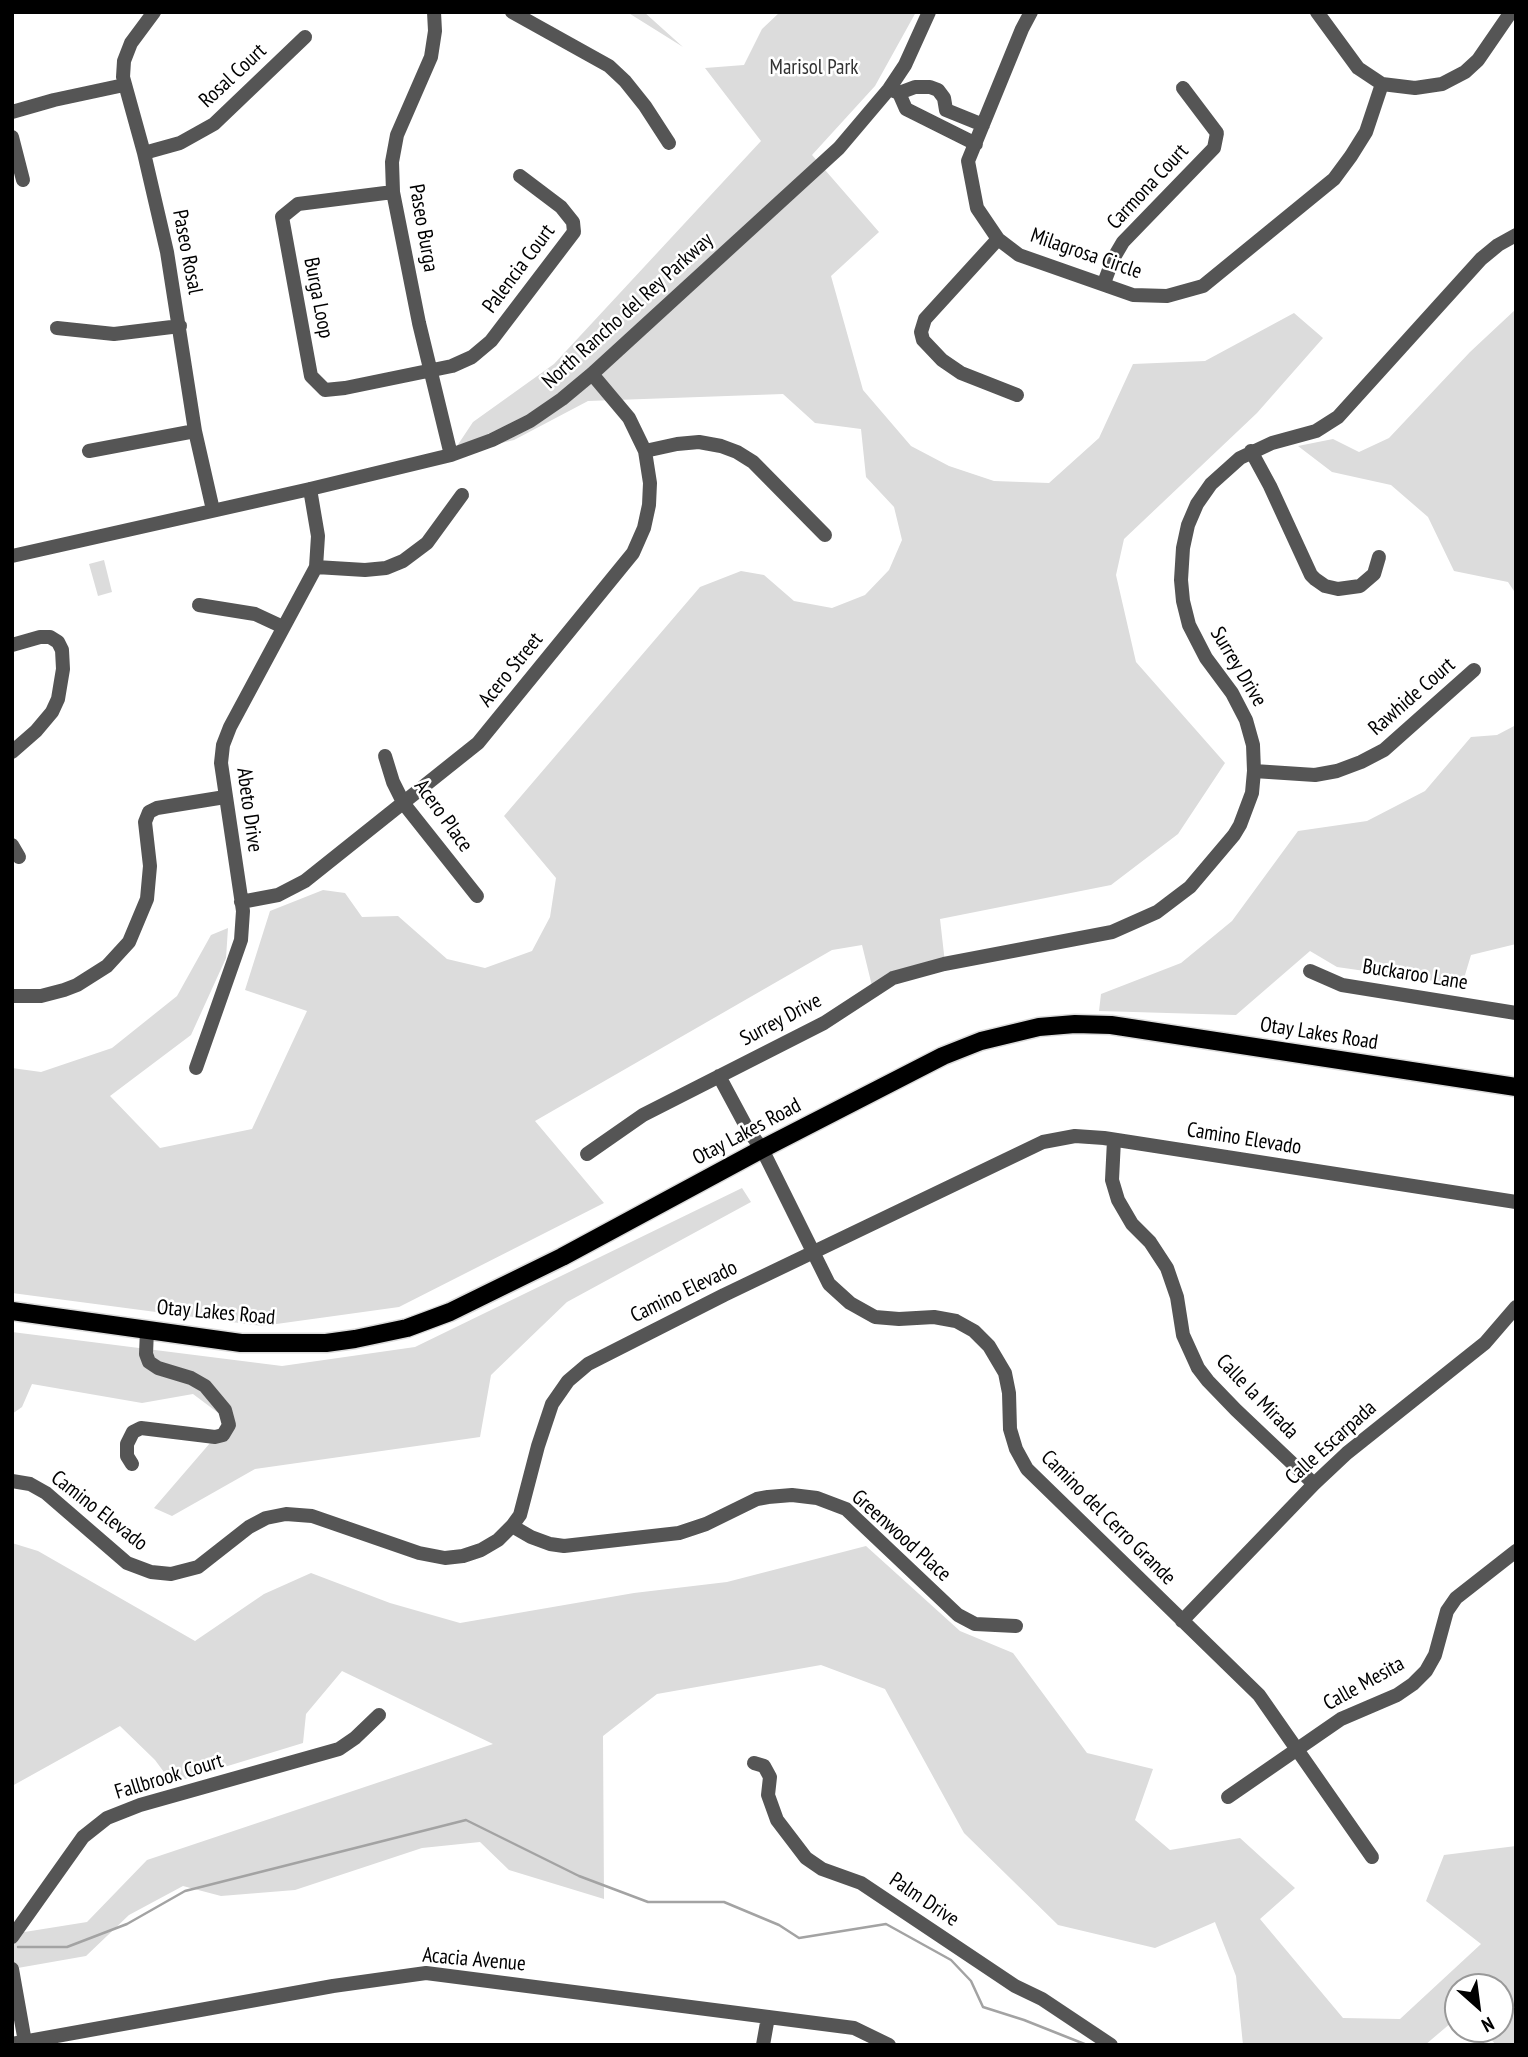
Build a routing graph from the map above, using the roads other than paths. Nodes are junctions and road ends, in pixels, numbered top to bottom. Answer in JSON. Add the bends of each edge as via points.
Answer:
{"nodes":[{"id":1,"x":154,"y":12,"type":"edge"},
{"id":2,"x":434,"y":12,"type":"edge"},
{"id":3,"x":512,"y":12,"type":"edge"},
{"id":4,"x":929,"y":12,"type":"edge"},
{"id":5,"x":1031,"y":12,"type":"edge"},
{"id":6,"x":1317,"y":12,"type":"edge"},
{"id":7,"x":1511,"y":12,"type":"edge"},
{"id":8,"x":305,"y":37,"type":"dead end"},
{"id":9,"x":1382,"y":84,"type":"junction"},
{"id":10,"x":124,"y":85,"type":"junction"},
{"id":11,"x":1183,"y":88,"type":"dead end"},
{"id":12,"x":894,"y":91,"type":"junction"},
{"id":13,"x":946,"y":110,"type":"junction"},
{"id":14,"x":12,"y":112,"type":"edge"},
{"id":15,"x":983,"y":125,"type":"junction"},
{"id":16,"x":938,"y":126,"type":"junction"},
{"id":17,"x":12,"y":137,"type":"edge"},
{"id":18,"x":669,"y":142,"type":"dead end"},
{"id":19,"x":976,"y":144,"type":"junction"},
{"id":20,"x":144,"y":153,"type":"junction"},
{"id":21,"x":520,"y":176,"type":"dead end"},
{"id":22,"x":23,"y":180,"type":"dead end"},
{"id":23,"x":393,"y":192,"type":"junction"},
{"id":24,"x":1516,"y":235,"type":"edge"},
{"id":25,"x":998,"y":239,"type":"junction"},
{"id":26,"x":1104,"y":283,"type":"junction"},
{"id":27,"x":180,"y":326,"type":"junction"},
{"id":28,"x":57,"y":328,"type":"dead end"},
{"id":29,"x":430,"y":372,"type":"junction"},
{"id":30,"x":592,"y":374,"type":"junction"},
{"id":31,"x":1017,"y":395,"type":"dead end"},
{"id":32,"x":195,"y":431,"type":"junction"},
{"id":33,"x":89,"y":451,"type":"dead end"},
{"id":34,"x":1251,"y":451,"type":"junction"},
{"id":35,"x":645,"y":452,"type":"junction"},
{"id":36,"x":451,"y":455,"type":"junction"},
{"id":37,"x":310,"y":489,"type":"junction"},
{"id":38,"x":462,"y":495,"type":"dead end"},
{"id":39,"x":213,"y":510,"type":"junction"},
{"id":40,"x":825,"y":535,"type":"dead end"},
{"id":41,"x":12,"y":556,"type":"edge"},
{"id":42,"x":1379,"y":557,"type":"dead end"},
{"id":43,"x":316,"y":567,"type":"junction"},
{"id":44,"x":199,"y":605,"type":"dead end"},
{"id":45,"x":283,"y":627,"type":"junction"},
{"id":46,"x":12,"y":645,"type":"edge"},
{"id":47,"x":1474,"y":670,"type":"dead end"},
{"id":48,"x":12,"y":752,"type":"edge"},
{"id":49,"x":385,"y":756,"type":"dead end"},
{"id":50,"x":1254,"y":771,"type":"junction"},
{"id":51,"x":225,"y":797,"type":"junction"},
{"id":52,"x":404,"y":804,"type":"junction"},
{"id":53,"x":477,"y":896,"type":"dead end"},
{"id":54,"x":242,"y":902,"type":"junction"},
{"id":55,"x":1310,"y":971,"type":"dead end"},
{"id":56,"x":12,"y":996,"type":"edge"},
{"id":57,"x":1516,"y":1013,"type":"edge"},
{"id":58,"x":197,"y":1068,"type":"dead end"},
{"id":59,"x":719,"y":1076,"type":"junction"},
{"id":60,"x":1516,"y":1087,"type":"edge"},
{"id":61,"x":1114,"y":1140,"type":"junction"},
{"id":62,"x":762,"y":1149,"type":"junction"},
{"id":63,"x":587,"y":1154,"type":"dead end"},
{"id":64,"x":1516,"y":1202,"type":"edge"},
{"id":65,"x":813,"y":1253,"type":"junction"},
{"id":66,"x":1516,"y":1307,"type":"edge"},
{"id":67,"x":12,"y":1311,"type":"edge"},
{"id":68,"x":147,"y":1330,"type":"junction"},
{"id":69,"x":132,"y":1464,"type":"dead end"},
{"id":70,"x":12,"y":1481,"type":"edge"},
{"id":71,"x":1314,"y":1484,"type":"junction"},
{"id":72,"x":512,"y":1526,"type":"junction"},
{"id":73,"x":1516,"y":1551,"type":"edge"},
{"id":74,"x":1182,"y":1621,"type":"junction"},
{"id":75,"x":1016,"y":1626,"type":"dead end"},
{"id":76,"x":379,"y":1714,"type":"dead end"},
{"id":77,"x":1296,"y":1748,"type":"junction"},
{"id":78,"x":754,"y":1763,"type":"dead end"},
{"id":79,"x":1228,"y":1797,"type":"dead end"},
{"id":80,"x":1372,"y":1857,"type":"dead end"},
{"id":81,"x":12,"y":1937,"type":"edge"},
{"id":82,"x":12,"y":1969,"type":"edge"},
{"id":83,"x":768,"y":2017,"type":"junction"},
{"id":84,"x":19,"y":2043,"type":"edge"},
{"id":85,"x":763,"y":2045,"type":"edge"},
{"id":86,"x":889,"y":2045,"type":"edge"},
{"id":87,"x":1111,"y":2045,"type":"edge"}],
"edges":[{"from":1,"to":10,"type":"street","name":"Paseo Rosal","via":[[127,52]]},
{"from":2,"to":23,"type":"street","name":"Paseo Burga","via":[[431,57],[395,141]]},
{"from":3,"to":18,"type":"street","via":[[609,66]]},
{"from":4,"to":12,"type":"street","name":"North Rancho del Rey Parkway"},
{"from":5,"to":15,"type":"street","name":"Milagrosa Circle"},
{"from":6,"to":9,"type":"street","via":[[1358,68]]},
{"from":7,"to":9,"type":"street","via":[[1478,60],[1458,77],[1424,88]]},
{"from":8,"to":20,"type":"street","name":"Rosal Court","via":[[214,124],[180,143]]},
{"from":9,"to":26,"type":"street","name":"Milagrosa Circle","via":[[1366,132],[1334,179],[1203,286],[1156,296],[1133,295]]},
{"from":10,"to":14,"type":"street"},
{"from":10,"to":20,"type":"street","name":"Paseo Rosal"},
{"from":11,"to":26,"type":"street","name":"Carmona Court","via":[[1217,132],[1213,148],[1123,242]]},
{"from":12,"to":13,"type":"street","via":[[930,87],[944,98]]},
{"from":12,"to":16,"type":"street","via":[[906,109]]},
{"from":12,"to":30,"type":"street","name":"North Rancho del Rey Parkway","via":[[839,148]]},
{"from":13,"to":15,"type":"street"},
{"from":13,"to":16,"type":"street"},
{"from":15,"to":19,"type":"street","name":"Milagrosa Circle"},
{"from":16,"to":19,"type":"street"},
{"from":17,"to":22,"type":"street"},
{"from":19,"to":25,"type":"street","name":"Milagrosa Circle","via":[[968,162],[976,208]]},
{"from":20,"to":27,"type":"street","name":"Paseo Rosal"},
{"from":21,"to":29,"type":"street","name":"Palencia Court","via":[[561,207],[573,222],[574,232],[485,347],[462,362]]},
{"from":23,"to":29,"type":"street","name":"Paseo Burga"},
{"from":23,"to":29,"type":"street","name":"Burga Loop","via":[[298,204],[282,217],[312,376],[325,390],[336,390]]},
{"from":24,"to":34,"type":"street","name":"Surrey Drive","via":[[1481,259],[1332,422],[1307,435]]},
{"from":25,"to":26,"type":"street","name":"Milagrosa Circle","via":[[1018,255]]},
{"from":25,"to":31,"type":"street","via":[[925,318],[921,332],[942,360],[961,373]]},
{"from":27,"to":28,"type":"street","via":[[114,334]]},
{"from":27,"to":32,"type":"street","name":"Paseo Rosal"},
{"from":29,"to":36,"type":"street","name":"Paseo Burga"},
{"from":30,"to":35,"type":"street","name":"Acero Street","via":[[629,418]]},
{"from":30,"to":36,"type":"street","name":"North Rancho del Rey Parkway","via":[[530,421]]},
{"from":32,"to":33,"type":"street"},
{"from":32,"to":39,"type":"street","name":"Paseo Rosal"},
{"from":34,"to":42,"type":"street","via":[[1315,579],[1338,589],[1360,586],[1374,575]]},
{"from":34,"to":50,"type":"street","name":"Surrey Drive","via":[[1219,474],[1197,504],[1185,537],[1181,580],[1189,625],[1246,720]]},
{"from":35,"to":40,"type":"street","via":[[699,442],[737,452],[753,462]]},
{"from":35,"to":52,"type":"street","name":"Acero Street","via":[[650,483],[648,516],[626,564],[478,743]]},
{"from":36,"to":37,"type":"street","name":"North Rancho del Rey Parkway"},
{"from":37,"to":39,"type":"street","name":"North Rancho del Rey Parkway"},
{"from":37,"to":43,"type":"street","name":"Abeto Drive","via":[[318,536]]},
{"from":38,"to":43,"type":"street","via":[[427,543],[403,562],[365,570]]},
{"from":39,"to":41,"type":"street","name":"North Rancho del Rey Parkway"},
{"from":43,"to":45,"type":"street","name":"Abeto Drive"},
{"from":44,"to":45,"type":"street","via":[[255,614]]},
{"from":45,"to":51,"type":"street","name":"Abeto Drive","via":[[230,727],[221,763]]},
{"from":46,"to":48,"type":"street","via":[[50,638],[62,650],[63,669],[52,712]]},
{"from":47,"to":50,"type":"street","name":"Rawhide Court","via":[[1384,750],[1361,762],[1315,775]]},
{"from":49,"to":52,"type":"street","name":"Acero Place"},
{"from":50,"to":59,"type":"street","name":"Surrey Drive","via":[[1249,804],[1234,835],[1190,887],[1157,912],[1112,932],[893,978],[824,1023]]},
{"from":51,"to":54,"type":"street","name":"Abeto Drive"},
{"from":51,"to":56,"type":"street","via":[[149,812],[145,822],[150,866],[147,899],[133,933],[114,960],[64,990]]},
{"from":52,"to":53,"type":"street","name":"Acero Place"},
{"from":52,"to":54,"type":"street","name":"Acero Street","via":[[305,881],[278,895]]},
{"from":54,"to":58,"type":"street","name":"Abeto Drive","via":[[237,956]]},
{"from":55,"to":57,"type":"street","name":"Buckaroo Lane","via":[[1342,985]]},
{"from":59,"to":62,"type":"street","name":"Camino del Cerro Grande"},
{"from":59,"to":63,"type":"street","name":"Surrey Drive","via":[[643,1115]]},
{"from":60,"to":62,"type":"main road","name":"Otay Lakes Road","via":[[1111,1025],[1057,1026],[1001,1035],[961,1048]]},
{"from":61,"to":64,"type":"street","name":"Camino Elevado"},
{"from":61,"to":65,"type":"street","name":"Camino Elevado","via":[[1075,1136],[1043,1142]]},
{"from":61,"to":71,"type":"street","name":"Calle la Mirada","via":[[1112,1180],[1118,1200],[1167,1268],[1183,1335],[1198,1368]]},
{"from":62,"to":65,"type":"street","name":"Camino del Cerro Grande"},
{"from":62,"to":68,"type":"main road","name":"Otay Lakes Road","via":[[562,1257],[407,1328],[326,1343],[241,1343]]},
{"from":65,"to":72,"type":"street","name":"Camino Elevado","via":[[579,1370],[549,1411],[523,1506]]},
{"from":65,"to":74,"type":"street","name":"Camino del Cerro Grande","via":[[835,1291],[866,1313],[956,1321],[982,1338],[1005,1373],[1010,1429],[1027,1469]]},
{"from":66,"to":71,"type":"street","name":"Calle Escarpada","via":[[1485,1343]]},
{"from":67,"to":68,"type":"main road","name":"Otay Lakes Road"},
{"from":68,"to":69,"type":"street","via":[[149,1362],[205,1386],[225,1410],[229,1425],[223,1435],[215,1437],[141,1428],[127,1444]]},
{"from":70,"to":72,"type":"street","name":"Camino Elevado","via":[[46,1493],[127,1563],[159,1574],[198,1567],[249,1527],[286,1514],[312,1516],[444,1558],[481,1550]]},
{"from":71,"to":74,"type":"street","name":"Calle Escarpada"},
{"from":72,"to":75,"type":"street","name":"Greenwood Place","via":[[531,1538],[564,1546],[679,1533],[757,1499],[817,1498],[846,1509],[958,1615],[975,1624]]},
{"from":73,"to":77,"type":"street","name":"Calle Mesita","via":[[1456,1598],[1447,1611],[1435,1655],[1413,1684],[1341,1719]]},
{"from":74,"to":77,"type":"street","name":"Camino del Cerro Grande","via":[[1259,1695]]},
{"from":76,"to":81,"type":"street","name":"Fallbrook Court","via":[[339,1749],[107,1818],[83,1837]]},
{"from":77,"to":79,"type":"street","name":"Calle Mesita"},
{"from":77,"to":80,"type":"street","name":"Camino del Cerro Grande"},
{"from":78,"to":87,"type":"street","name":"Palm Drive","via":[[764,1766],[777,1820],[806,1858],[861,1883]]},
{"from":82,"to":84,"type":"street"},
{"from":83,"to":84,"type":"street","name":"Acacia Avenue","via":[[426,1973]]},
{"from":83,"to":85,"type":"street"},
{"from":83,"to":86,"type":"street","name":"Acacia Avenue","via":[[854,2028]]}]}
